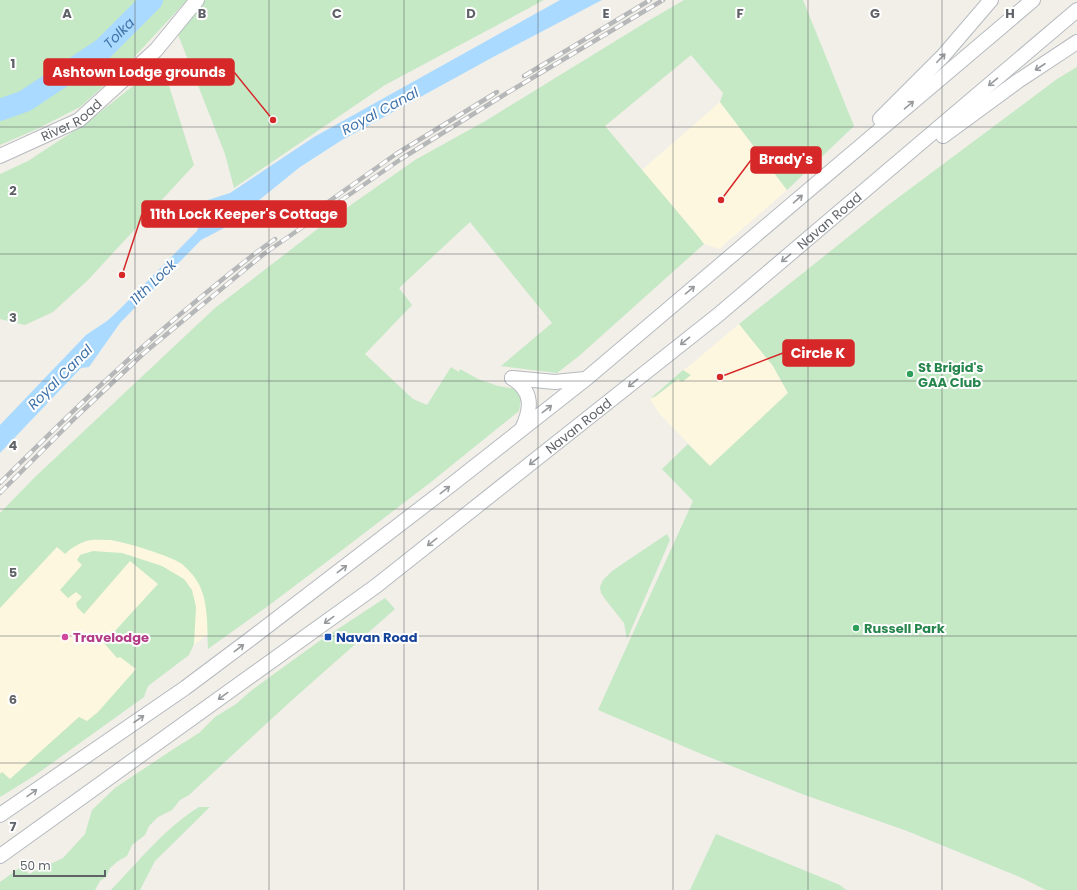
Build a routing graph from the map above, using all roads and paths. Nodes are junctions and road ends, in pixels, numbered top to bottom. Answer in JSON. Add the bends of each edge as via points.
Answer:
{"nodes":[{"id":1,"x":197,"y":0,"type":"edge"},
{"id":2,"x":991,"y":0,"type":"edge"},
{"id":3,"x":1033,"y":0,"type":"edge"},
{"id":4,"x":1077,"y":10,"type":"edge"},
{"id":5,"x":1077,"y":42,"type":"edge"},
{"id":6,"x":0,"y":156,"type":"edge"},
{"id":7,"x":815,"y":184,"type":"junction"},
{"id":8,"x":816,"y":233,"type":"junction"},
{"id":9,"x":587,"y":378,"type":"junction"},
{"id":10,"x":522,"y":429,"type":"junction"},
{"id":11,"x":0,"y":815,"type":"edge"},
{"id":12,"x":0,"y":856,"type":"edge"}],
"edges":[{"from":1,"to":6,"type":"main road","name":"River Road","via":[[156,50],[79,120]]},
{"from":7,"to":2,"type":"main road","one_way":true,"via":[[943,56]]},
{"from":7,"to":3,"type":"main road","one_way":true},
{"from":4,"to":8,"type":"main road","name":"Navan Road","one_way":true},
{"from":5,"to":8,"type":"main road","one_way":true,"via":[[967,118]]},
{"from":9,"to":7,"type":"main road","one_way":true},
{"from":8,"to":12,"type":"main road","name":"Navan Road","one_way":true,"via":[[718,315],[376,586]]},
{"from":10,"to":9,"type":"main road","one_way":true},
{"from":9,"to":10,"type":"main road","via":[[555,382],[512,378],[519,383],[528,397],[529,410]]},
{"from":11,"to":10,"type":"main road","one_way":true,"via":[[185,688]]}]}
